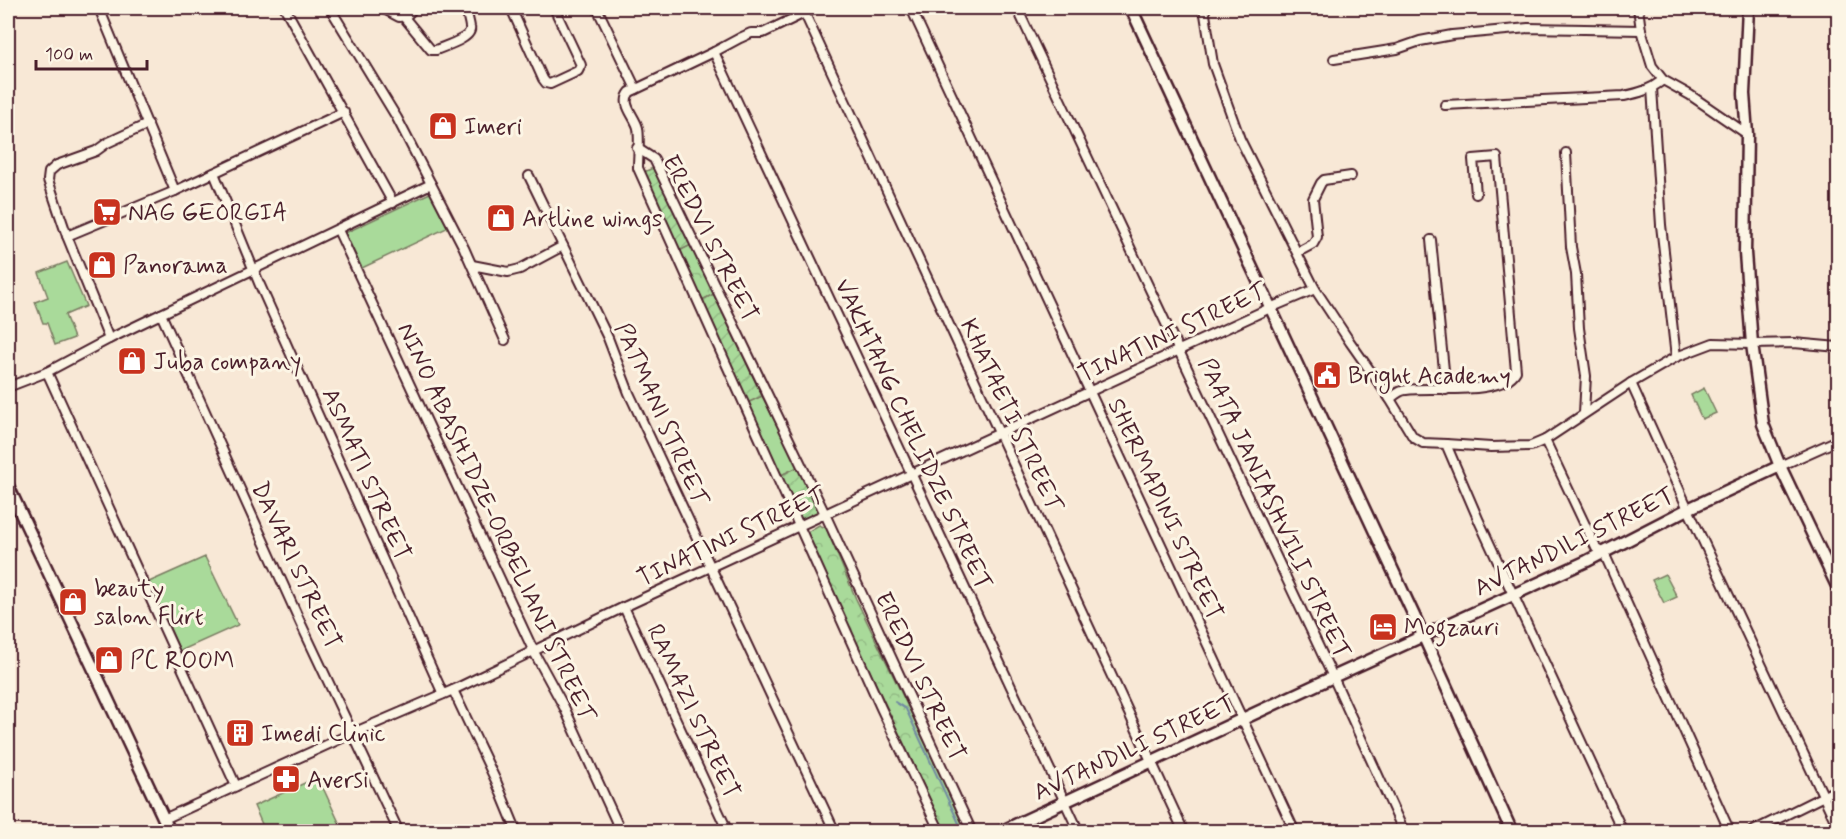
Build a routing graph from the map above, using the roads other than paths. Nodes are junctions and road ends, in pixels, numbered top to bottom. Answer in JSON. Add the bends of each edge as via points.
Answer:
{"nodes":[{"id":1,"x":99,"y":8,"type":"edge"},
{"id":2,"x":285,"y":8,"type":"edge"},
{"id":3,"x":330,"y":8,"type":"edge"},
{"id":4,"x":382,"y":8,"type":"edge"},
{"id":5,"x":411,"y":8,"type":"edge"},
{"id":6,"x":468,"y":8,"type":"edge"},
{"id":7,"x":511,"y":8,"type":"edge"},
{"id":8,"x":554,"y":8,"type":"edge"},
{"id":9,"x":597,"y":8,"type":"edge"},
{"id":10,"x":815,"y":8,"type":"edge"},
{"id":11,"x":911,"y":8,"type":"edge"},
{"id":12,"x":1017,"y":8,"type":"edge"},
{"id":13,"x":1131,"y":8,"type":"edge"},
{"id":14,"x":1204,"y":8,"type":"edge"},
{"id":15,"x":1638,"y":8,"type":"edge"},
{"id":16,"x":1748,"y":8,"type":"edge"},
{"id":17,"x":805,"y":14,"type":"junction"},
{"id":18,"x":403,"y":16,"type":"junction"},
{"id":19,"x":1641,"y":30,"type":"junction"},
{"id":20,"x":714,"y":52,"type":"junction"},
{"id":21,"x":1334,"y":59,"type":"dead end"},
{"id":22,"x":1663,"y":80,"type":"junction"},
{"id":23,"x":1653,"y":88,"type":"junction"},
{"id":24,"x":636,"y":89,"type":"junction"},
{"id":25,"x":1445,"y":105,"type":"dead end"},
{"id":26,"x":344,"y":112,"type":"junction"},
{"id":27,"x":148,"y":124,"type":"junction"},
{"id":28,"x":1747,"y":134,"type":"junction"},
{"id":29,"x":637,"y":148,"type":"junction"},
{"id":30,"x":1566,"y":153,"type":"dead end"},
{"id":31,"x":214,"y":173,"type":"junction"},
{"id":32,"x":529,"y":176,"type":"dead end"},
{"id":33,"x":1351,"y":176,"type":"dead end"},
{"id":34,"x":431,"y":184,"type":"junction"},
{"id":35,"x":175,"y":191,"type":"junction"},
{"id":36,"x":1476,"y":194,"type":"dead end"},
{"id":37,"x":393,"y":203,"type":"junction"},
{"id":38,"x":338,"y":230,"type":"junction"},
{"id":39,"x":68,"y":236,"type":"junction"},
{"id":40,"x":1431,"y":240,"type":"dead end"},
{"id":41,"x":563,"y":246,"type":"junction"},
{"id":42,"x":1298,"y":252,"type":"junction"},
{"id":43,"x":472,"y":265,"type":"junction"},
{"id":44,"x":254,"y":271,"type":"junction"},
{"id":45,"x":1315,"y":289,"type":"junction"},
{"id":46,"x":1270,"y":308,"type":"junction"},
{"id":47,"x":161,"y":314,"type":"junction"},
{"id":48,"x":109,"y":339,"type":"junction"},
{"id":49,"x":505,"y":340,"type":"dead end"},
{"id":50,"x":1752,"y":344,"type":"junction"},
{"id":51,"x":1839,"y":347,"type":"edge"},
{"id":52,"x":1179,"y":351,"type":"junction"},
{"id":53,"x":1676,"y":357,"type":"junction"},
{"id":54,"x":47,"y":372,"type":"junction"},
{"id":55,"x":1631,"y":383,"type":"junction"},
{"id":56,"x":8,"y":387,"type":"edge"},
{"id":57,"x":1446,"y":390,"type":"junction"},
{"id":58,"x":1089,"y":392,"type":"junction"},
{"id":59,"x":1390,"y":399,"type":"junction"},
{"id":60,"x":1584,"y":413,"type":"junction"},
{"id":61,"x":999,"y":434,"type":"junction"},
{"id":62,"x":1545,"y":440,"type":"junction"},
{"id":63,"x":1839,"y":440,"type":"edge"},
{"id":64,"x":1446,"y":444,"type":"junction"},
{"id":65,"x":1780,"y":466,"type":"junction"},
{"id":66,"x":912,"y":474,"type":"junction"},
{"id":67,"x":8,"y":486,"type":"edge"},
{"id":68,"x":1688,"y":509,"type":"junction"},
{"id":69,"x":825,"y":514,"type":"junction"},
{"id":70,"x":800,"y":526,"type":"junction"},
{"id":71,"x":1604,"y":554,"type":"junction"},
{"id":72,"x":710,"y":567,"type":"junction"},
{"id":73,"x":1839,"y":588,"type":"edge"},
{"id":74,"x":1515,"y":595,"type":"junction"},
{"id":75,"x":624,"y":607,"type":"junction"},
{"id":76,"x":1423,"y":635,"type":"junction"},
{"id":77,"x":534,"y":652,"type":"junction"},
{"id":78,"x":1333,"y":677,"type":"junction"},
{"id":79,"x":453,"y":690,"type":"junction"},
{"id":80,"x":443,"y":694,"type":"junction"},
{"id":81,"x":1242,"y":719,"type":"junction"},
{"id":82,"x":353,"y":733,"type":"junction"},
{"id":83,"x":1152,"y":762,"type":"junction"},
{"id":84,"x":236,"y":786,"type":"junction"},
{"id":85,"x":1839,"y":789,"type":"edge"},
{"id":86,"x":1824,"y":796,"type":"junction"},
{"id":87,"x":1065,"y":802,"type":"junction"},
{"id":88,"x":164,"y":819,"type":"junction"},
{"id":89,"x":1839,"y":827,"type":"edge"},
{"id":90,"x":170,"y":831,"type":"edge"},
{"id":91,"x":399,"y":831,"type":"edge"},
{"id":92,"x":517,"y":831,"type":"edge"},
{"id":93,"x":621,"y":831,"type":"edge"},
{"id":94,"x":728,"y":831,"type":"edge"},
{"id":95,"x":836,"y":831,"type":"edge"},
{"id":96,"x":940,"y":831,"type":"edge"},
{"id":97,"x":972,"y":831,"type":"edge"},
{"id":98,"x":1000,"y":831,"type":"edge"},
{"id":99,"x":1079,"y":831,"type":"edge"},
{"id":100,"x":1184,"y":831,"type":"edge"},
{"id":101,"x":1295,"y":831,"type":"edge"},
{"id":102,"x":1404,"y":831,"type":"edge"},
{"id":103,"x":1512,"y":831,"type":"edge"},
{"id":104,"x":1623,"y":831,"type":"edge"},
{"id":105,"x":1731,"y":831,"type":"edge"},
{"id":106,"x":1751,"y":831,"type":"edge"}],
"edges":[{"from":1,"to":27,"type":"street"},
{"from":2,"to":26,"type":"street"},
{"from":3,"to":34,"type":"street","via":[[397,118]]},
{"from":4,"to":18,"type":"street"},
{"from":5,"to":18,"type":"street"},
{"from":6,"to":18,"type":"street","via":[[470,33],[436,50],[431,50]]},
{"from":7,"to":8,"type":"street","via":[[546,83],[550,84],[580,69]]},
{"from":9,"to":24,"type":"street"},
{"from":10,"to":17,"type":"street"},
{"from":11,"to":58,"type":"street","name":"SHERMADINI STREET"},
{"from":12,"to":52,"type":"street","name":"PAATA JANIASHVILI STREET"},
{"from":13,"to":46,"type":"street"},
{"from":14,"to":42,"type":"street","via":[[1213,64],[1236,129]]},
{"from":15,"to":19,"type":"street"},
{"from":16,"to":28,"type":"street","via":[[1744,94]]},
{"from":17,"to":20,"type":"street"},
{"from":17,"to":61,"type":"street","name":"KHATAETI STREET"},
{"from":19,"to":21,"type":"street","via":[[1528,28],[1452,35]]},
{"from":19,"to":22,"type":"street","via":[[1652,66]]},
{"from":20,"to":24,"type":"street"},
{"from":20,"to":66,"type":"street","name":"VAKHTANG CHELIDZE STREET"},
{"from":22,"to":23,"type":"street"},
{"from":22,"to":28,"type":"street"},
{"from":23,"to":25,"type":"street","via":[[1624,96]]},
{"from":23,"to":53,"type":"street","via":[[1661,225]]},
{"from":24,"to":29,"type":"street","via":[[627,95],[626,101],[638,128]]},
{"from":26,"to":31,"type":"street"},
{"from":26,"to":37,"type":"street"},
{"from":27,"to":35,"type":"street"},
{"from":27,"to":39,"type":"street","via":[[49,172],[48,180]]},
{"from":28,"to":50,"type":"street","via":[[1745,253]]},
{"from":29,"to":69,"type":"street","name":"EREDVI STREET","via":[[654,159]]},
{"from":29,"to":70,"type":"street","name":"EREDVI STREET","via":[[638,168]]},
{"from":30,"to":60,"type":"street","via":[[1571,247],[1586,376]]},
{"from":31,"to":35,"type":"street"},
{"from":31,"to":44,"type":"street","name":"ASMATI STREET"},
{"from":32,"to":41,"type":"street","name":"PATMANI STREET"},
{"from":33,"to":42,"type":"street","via":[[1321,183],[1313,199],[1317,237],[1313,244]]},
{"from":34,"to":37,"type":"street"},
{"from":34,"to":43,"type":"street"},
{"from":35,"to":39,"type":"street"},
{"from":36,"to":57,"type":"street","via":[[1473,159],[1497,157],[1516,371],[1512,379],[1498,385]]},
{"from":37,"to":38,"type":"street"},
{"from":38,"to":44,"type":"street"},
{"from":38,"to":77,"type":"street","name":"NINO ABASHIDZE-ORBELIANI STREET"},
{"from":39,"to":48,"type":"street"},
{"from":40,"to":57,"type":"street"},
{"from":41,"to":43,"type":"street","via":[[514,271]]},
{"from":41,"to":72,"type":"street","name":"PATMANI STREET"},
{"from":42,"to":45,"type":"street"},
{"from":43,"to":49,"type":"street"},
{"from":44,"to":47,"type":"street"},
{"from":44,"to":80,"type":"street","name":"ASMATI STREET"},
{"from":45,"to":46,"type":"street","name":"TINATINI STREET"},
{"from":45,"to":59,"type":"street"},
{"from":46,"to":52,"type":"street","name":"TINATINI STREET"},
{"from":46,"to":76,"type":"street"},
{"from":47,"to":48,"type":"street"},
{"from":47,"to":82,"type":"street","name":"DAVARI STREET"},
{"from":48,"to":54,"type":"street"},
{"from":50,"to":51,"type":"street"},
{"from":50,"to":53,"type":"street","via":[[1713,342]]},
{"from":50,"to":65,"type":"street","via":[[1763,424]]},
{"from":52,"to":58,"type":"street","name":"TINATINI STREET"},
{"from":52,"to":78,"type":"street","name":"PAATA JANIASHVILI STREET"},
{"from":53,"to":55,"type":"street"},
{"from":54,"to":56,"type":"street"},
{"from":54,"to":84,"type":"street"},
{"from":55,"to":60,"type":"street"},
{"from":55,"to":68,"type":"street"},
{"from":57,"to":59,"type":"street","via":[[1404,390]]},
{"from":58,"to":61,"type":"street","name":"TINATINI STREET"},
{"from":58,"to":81,"type":"street","name":"SHERMADINI STREET"},
{"from":59,"to":64,"type":"street","via":[[1413,437],[1423,443]]},
{"from":60,"to":62,"type":"street"},
{"from":61,"to":66,"type":"street","name":"TINATINI STREET"},
{"from":61,"to":83,"type":"street","name":"KHATAETI STREET"},
{"from":62,"to":64,"type":"street","via":[[1532,446]]},
{"from":62,"to":71,"type":"street","via":[[1596,548]]},
{"from":63,"to":65,"type":"street","name":"AVTANDILI STREET"},
{"from":64,"to":74,"type":"street"},
{"from":65,"to":68,"type":"street","name":"AVTANDILI STREET"},
{"from":65,"to":73,"type":"street"},
{"from":66,"to":69,"type":"street","name":"TINATINI STREET"},
{"from":66,"to":87,"type":"street","name":"VAKHTANG CHELIDZE STREET"},
{"from":67,"to":88,"type":"street"},
{"from":68,"to":71,"type":"street","name":"AVTANDILI STREET"},
{"from":68,"to":86,"type":"street"},
{"from":69,"to":70,"type":"street","name":"TINATINI STREET"},
{"from":69,"to":97,"type":"street","name":"EREDVI STREET"},
{"from":70,"to":72,"type":"street","name":"TINATINI STREET"},
{"from":70,"to":96,"type":"street","name":"EREDVI STREET"},
{"from":71,"to":74,"type":"street","name":"AVTANDILI STREET"},
{"from":71,"to":105,"type":"street"},
{"from":72,"to":75,"type":"street","name":"TINATINI STREET"},
{"from":72,"to":95,"type":"street","name":"PATMANI STREET"},
{"from":74,"to":76,"type":"street","name":"AVTANDILI STREET"},
{"from":74,"to":104,"type":"street"},
{"from":75,"to":77,"type":"street","name":"TINATINI STREET"},
{"from":75,"to":94,"type":"street","name":"RAMAZI STREET"},
{"from":76,"to":78,"type":"street","name":"AVTANDILI STREET"},
{"from":76,"to":103,"type":"street"},
{"from":77,"to":79,"type":"street","name":"TINATINI STREET"},
{"from":77,"to":93,"type":"street","name":"NINO ABASHIDZE-ORBELIANI STREET"},
{"from":78,"to":81,"type":"street","name":"AVTANDILI STREET"},
{"from":78,"to":102,"type":"street","name":"PAATA JANIASHVILI STREET"},
{"from":79,"to":80,"type":"street","name":"TINATINI STREET"},
{"from":79,"to":92,"type":"street"},
{"from":80,"to":82,"type":"street","name":"TINATINI STREET"},
{"from":81,"to":83,"type":"street","name":"AVTANDILI STREET"},
{"from":81,"to":101,"type":"street","name":"SHERMADINI STREET"},
{"from":82,"to":84,"type":"street","name":"TINATINI STREET"},
{"from":82,"to":91,"type":"street","name":"DAVARI STREET"},
{"from":83,"to":87,"type":"street","name":"AVTANDILI STREET"},
{"from":83,"to":100,"type":"street","name":"KHATAETI STREET"},
{"from":84,"to":88,"type":"street","name":"TINATINI STREET"},
{"from":85,"to":86,"type":"street"},
{"from":86,"to":89,"type":"street"},
{"from":86,"to":106,"type":"street"},
{"from":87,"to":98,"type":"street","name":"AVTANDILI STREET"},
{"from":87,"to":99,"type":"street","name":"VAKHTANG CHELIDZE STREET"},
{"from":88,"to":90,"type":"street"}]}
